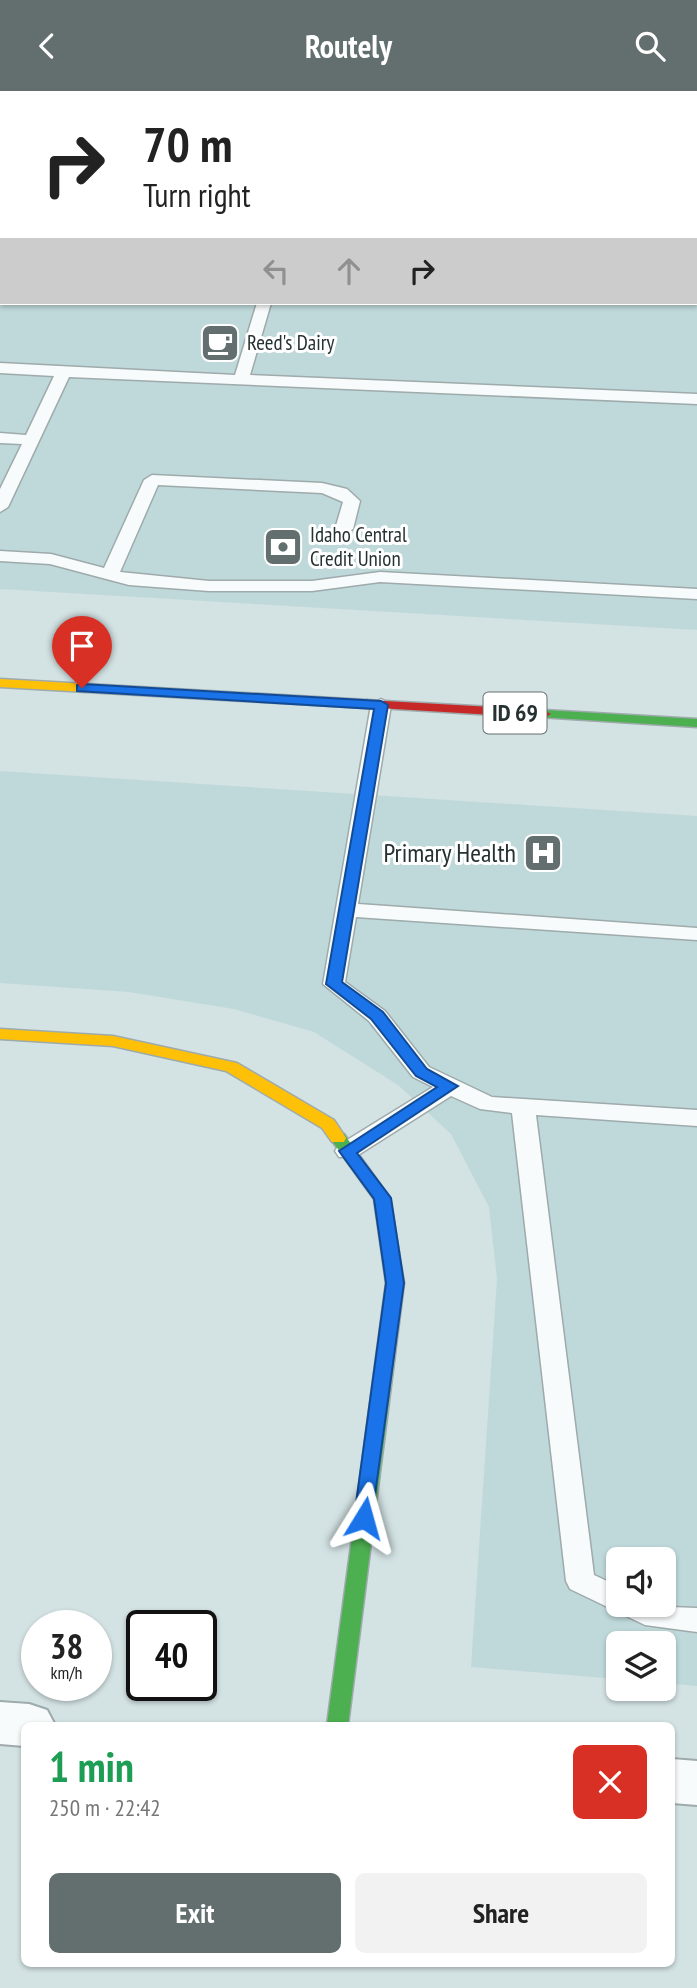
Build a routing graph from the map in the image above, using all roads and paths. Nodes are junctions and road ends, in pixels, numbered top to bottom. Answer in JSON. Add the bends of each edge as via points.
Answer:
{"nodes":[{"id":1,"x":263,"y":305,"type":"edge"},
{"id":2,"x":0,"y":369,"type":"edge"},
{"id":3,"x":65,"y":372,"type":"junction"},
{"id":4,"x":242,"y":380,"type":"junction"},
{"id":5,"x":697,"y":399,"type":"edge"},
{"id":6,"x":0,"y":438,"type":"edge"},
{"id":7,"x":32,"y":440,"type":"junction"},
{"id":8,"x":2,"y":499,"type":"edge"},
{"id":9,"x":344,"y":529,"type":"dead end"},
{"id":10,"x":0,"y":556,"type":"edge"},
{"id":11,"x":334,"y":564,"type":"dead end"},
{"id":12,"x":110,"y":575,"type":"junction"},
{"id":13,"x":329,"y":584,"type":"junction"},
{"id":14,"x":697,"y":594,"type":"edge"},
{"id":15,"x":0,"y":683,"type":"edge"},
{"id":16,"x":381,"y":705,"type":"junction"},
{"id":17,"x":697,"y":723,"type":"edge"},
{"id":18,"x":347,"y":910,"type":"junction"},
{"id":19,"x":697,"y":934,"type":"edge"},
{"id":20,"x":0,"y":1034,"type":"edge"},
{"id":21,"x":450,"y":1086,"type":"junction"},
{"id":22,"x":523,"y":1106,"type":"junction"},
{"id":23,"x":697,"y":1118,"type":"edge"},
{"id":24,"x":347,"y":1151,"type":"junction"},
{"id":25,"x":606,"y":1593,"type":"edge"},
{"id":26,"x":655,"y":1617,"type":"edge"},
{"id":27,"x":697,"y":1621,"type":"edge"},
{"id":28,"x":337,"y":1722,"type":"edge"},
{"id":29,"x":0,"y":1723,"type":"edge"},
{"id":30,"x":21,"y":1724,"type":"edge"},
{"id":31,"x":675,"y":1781,"type":"edge"},
{"id":32,"x":697,"y":1783,"type":"edge"}],
"edges":[{"from":1,"to":4,"type":"lane"},
{"from":2,"to":3,"type":"lane"},
{"from":3,"to":4,"type":"lane"},
{"from":3,"to":7,"type":"lane"},
{"from":4,"to":5,"type":"lane"},
{"from":6,"to":7,"type":"lane"},
{"from":7,"to":8,"type":"lane"},
{"from":9,"to":12,"type":"lane","via":[[352,501],[322,488],[152,480]]},
{"from":10,"to":12,"type":"lane","via":[[51,559]]},
{"from":11,"to":13,"type":"lane"},
{"from":12,"to":13,"type":"lane","via":[[209,586]]},
{"from":13,"to":14,"type":"lane","via":[[380,577]]},
{"from":15,"to":16,"type":"street","number":"ID 69"},
{"from":16,"to":17,"type":"street","number":"ID 69"},
{"from":16,"to":18,"type":"lane"},
{"from":18,"to":19,"type":"lane"},
{"from":18,"to":21,"type":"lane","via":[[334,984],[377,1016],[421,1072]]},
{"from":20,"to":24,"type":"street","via":[[113,1041],[231,1067],[328,1124]]},
{"from":21,"to":22,"type":"lane","via":[[488,1104]]},
{"from":21,"to":24,"type":"lane"},
{"from":22,"to":23,"type":"lane"},
{"from":22,"to":25,"type":"lane","via":[[580,1581]]},
{"from":24,"to":28,"type":"street","via":[[382,1198],[395,1283]]},
{"from":26,"to":27,"type":"lane"},
{"from":29,"to":30,"type":"street"},
{"from":31,"to":32,"type":"street"}]}
